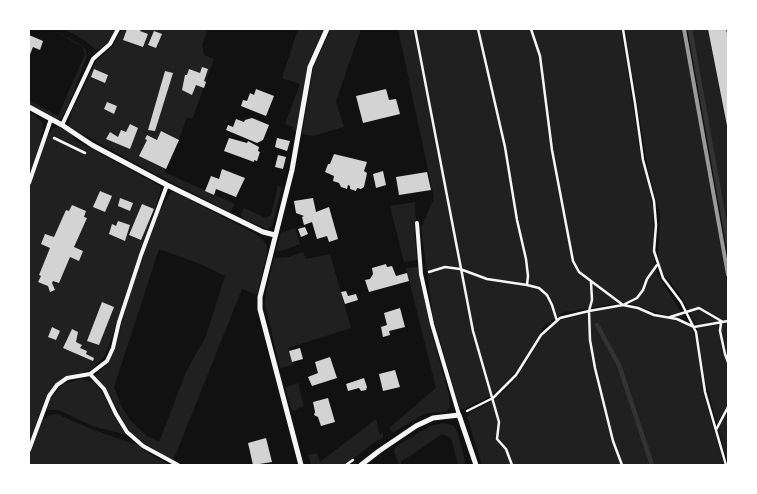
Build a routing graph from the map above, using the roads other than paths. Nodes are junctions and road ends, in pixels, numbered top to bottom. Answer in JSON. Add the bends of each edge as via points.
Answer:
{"nodes":[{"id":1,"x":118,"y":29,"type":"edge"},
{"id":2,"x":327,"y":29,"type":"edge"},
{"id":3,"x":29,"y":107,"type":"edge"},
{"id":4,"x":51,"y":120,"type":"junction"},
{"id":5,"x":62,"y":125,"type":"junction"},
{"id":6,"x":29,"y":183,"type":"edge"},
{"id":7,"x":167,"y":185,"type":"junction"},
{"id":8,"x":417,"y":223,"type":"dead end"},
{"id":9,"x":275,"y":236,"type":"junction"},
{"id":10,"x":90,"y":374,"type":"junction"},
{"id":11,"x":459,"y":414,"type":"junction"},
{"id":12,"x":29,"y":450,"type":"edge"},
{"id":13,"x":178,"y":465,"type":"edge"},
{"id":14,"x":301,"y":465,"type":"edge"},
{"id":15,"x":361,"y":465,"type":"edge"},
{"id":16,"x":476,"y":465,"type":"edge"}],
"edges":[{"from":1,"to":5,"type":"lane","via":[[110,44],[93,59]]},
{"from":2,"to":9,"type":"street","via":[[310,67],[292,170]]},
{"from":3,"to":4,"type":"street"},
{"from":4,"to":5,"type":"street"},
{"from":4,"to":6,"type":"lane"},
{"from":5,"to":7,"type":"street"},
{"from":7,"to":9,"type":"street"},
{"from":7,"to":10,"type":"lane","via":[[138,264],[113,348],[107,360]]},
{"from":8,"to":11,"type":"lane","via":[[421,274]]},
{"from":9,"to":14,"type":"street","via":[[260,309]]},
{"from":10,"to":12,"type":"lane","via":[[67,378],[49,396]]},
{"from":10,"to":13,"type":"lane","via":[[104,390],[127,432],[143,446]]},
{"from":11,"to":15,"type":"street","via":[[433,418],[416,426]]},
{"from":11,"to":16,"type":"street"}]}
